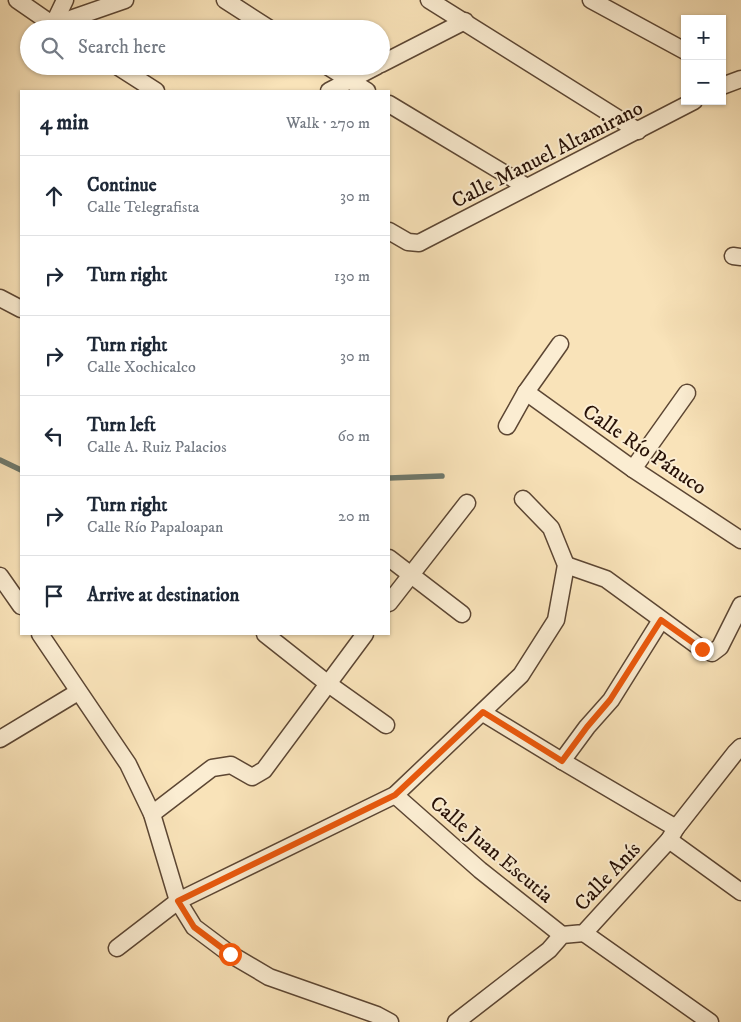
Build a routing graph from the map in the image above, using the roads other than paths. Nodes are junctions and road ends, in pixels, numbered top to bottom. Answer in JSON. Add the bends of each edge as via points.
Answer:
{"nodes":[{"id":1,"x":17,"y":0,"type":"edge"},
{"id":2,"x":65,"y":0,"type":"edge"},
{"id":3,"x":125,"y":0,"type":"edge"},
{"id":4,"x":225,"y":0,"type":"edge"},
{"id":5,"x":429,"y":0,"type":"edge"},
{"id":6,"x":591,"y":0,"type":"edge"},
{"id":7,"x":46,"y":20,"type":"edge"},
{"id":8,"x":58,"y":20,"type":"edge"},
{"id":9,"x":74,"y":20,"type":"edge"},
{"id":10,"x":256,"y":20,"type":"edge"},
{"id":11,"x":465,"y":21,"type":"junction"},
{"id":12,"x":681,"y":49,"type":"edge"},
{"id":13,"x":390,"y":59,"type":"edge"},
{"id":14,"x":131,"y":75,"type":"edge"},
{"id":15,"x":341,"y":75,"type":"edge"},
{"id":16,"x":359,"y":75,"type":"edge"},
{"id":17,"x":349,"y":80,"type":"junction"},
{"id":18,"x":154,"y":90,"type":"edge"},
{"id":19,"x":332,"y":90,"type":"edge"},
{"id":20,"x":365,"y":90,"type":"edge"},
{"id":21,"x":390,"y":105,"type":"edge"},
{"id":22,"x":687,"y":105,"type":"edge"},
{"id":23,"x":638,"y":131,"type":"junction"},
{"id":24,"x":527,"y":187,"type":"junction"},
{"id":25,"x":390,"y":232,"type":"edge"},
{"id":26,"x":0,"y":298,"type":"edge"},
{"id":27,"x":20,"y":308,"type":"edge"},
{"id":28,"x":560,"y":344,"type":"dead end"},
{"id":29,"x":526,"y":392,"type":"junction"},
{"id":30,"x":687,"y":393,"type":"dead end"},
{"id":31,"x":507,"y":426,"type":"dead end"},
{"id":32,"x":633,"y":470,"type":"junction"},
{"id":33,"x":523,"y":499,"type":"dead end"},
{"id":34,"x":467,"y":503,"type":"dead end"},
{"id":35,"x":741,"y":540,"type":"edge"},
{"id":36,"x":390,"y":559,"type":"edge"},
{"id":37,"x":566,"y":565,"type":"junction"},
{"id":38,"x":411,"y":574,"type":"junction"},
{"id":39,"x":0,"y":576,"type":"edge"},
{"id":40,"x":390,"y":603,"type":"edge"},
{"id":41,"x":20,"y":605,"type":"edge"},
{"id":42,"x":741,"y":605,"type":"edge"},
{"id":43,"x":462,"y":614,"type":"dead end"},
{"id":44,"x":661,"y":620,"type":"junction"},
{"id":45,"x":41,"y":635,"type":"edge"},
{"id":46,"x":266,"y":635,"type":"edge"},
{"id":47,"x":364,"y":635,"type":"edge"},
{"id":48,"x":327,"y":683,"type":"junction"},
{"id":49,"x":78,"y":692,"type":"junction"},
{"id":50,"x":483,"y":712,"type":"junction"},
{"id":51,"x":386,"y":725,"type":"dead end"},
{"id":52,"x":0,"y":739,"type":"edge"},
{"id":53,"x":741,"y":748,"type":"edge"},
{"id":54,"x":562,"y":761,"type":"junction"},
{"id":55,"x":395,"y":795,"type":"junction"},
{"id":56,"x":152,"y":814,"type":"junction"},
{"id":57,"x":672,"y":834,"type":"junction"},
{"id":58,"x":741,"y":892,"type":"edge"},
{"id":59,"x":177,"y":898,"type":"junction"},
{"id":60,"x":584,"y":933,"type":"junction"},
{"id":61,"x":562,"y":935,"type":"junction"},
{"id":62,"x":117,"y":948,"type":"dead end"},
{"id":63,"x":390,"y":1022,"type":"edge"},
{"id":64,"x":456,"y":1022,"type":"edge"},
{"id":65,"x":710,"y":1022,"type":"edge"}],
"edges":[{"from":1,"to":7,"type":"street"},
{"from":2,"to":8,"type":"street"},
{"from":3,"to":9,"type":"street"},
{"from":4,"to":10,"type":"street"},
{"from":5,"to":11,"type":"street"},
{"from":6,"to":12,"type":"street"},
{"from":11,"to":13,"type":"street"},
{"from":11,"to":23,"type":"street"},
{"from":14,"to":18,"type":"street"},
{"from":15,"to":17,"type":"street"},
{"from":16,"to":17,"type":"street"},
{"from":17,"to":19,"type":"street"},
{"from":17,"to":20,"type":"street"},
{"from":21,"to":24,"type":"street"},
{"from":22,"to":23,"type":"street","name":"Calle Manuel Altamirano"},
{"from":23,"to":24,"type":"street","name":"Calle Manuel Altamirano"},
{"from":24,"to":25,"type":"street","name":"Calle Manuel Altamirano","via":[[419,244]]},
{"from":26,"to":27,"type":"street"},
{"from":28,"to":29,"type":"street"},
{"from":29,"to":31,"type":"street"},
{"from":29,"to":32,"type":"street","name":"Calle Río Pánuco"},
{"from":30,"to":32,"type":"street"},
{"from":32,"to":35,"type":"street","name":"Calle Río Pánuco"},
{"from":33,"to":37,"type":"street","via":[[551,528]]},
{"from":34,"to":38,"type":"street"},
{"from":36,"to":38,"type":"street"},
{"from":37,"to":44,"type":"street","via":[[606,579]]},
{"from":37,"to":50,"type":"street","via":[[556,620],[521,675]]},
{"from":38,"to":40,"type":"street"},
{"from":38,"to":43,"type":"street"},
{"from":39,"to":41,"type":"street"},
{"from":42,"to":44,"type":"street","via":[[720,647],[712,653]]},
{"from":44,"to":54,"type":"street","via":[[610,700]]},
{"from":45,"to":49,"type":"street"},
{"from":46,"to":48,"type":"street"},
{"from":47,"to":48,"type":"street"},
{"from":48,"to":51,"type":"street"},
{"from":48,"to":56,"type":"street","via":[[264,770],[252,777],[230,765],[212,768]]},
{"from":49,"to":52,"type":"street"},
{"from":49,"to":56,"type":"street","via":[[128,764]]},
{"from":50,"to":54,"type":"street"},
{"from":50,"to":55,"type":"street"},
{"from":53,"to":57,"type":"street","name":"Calle Anís"},
{"from":54,"to":57,"type":"street"},
{"from":55,"to":59,"type":"street"},
{"from":55,"to":61,"type":"street","name":"Calle Juan Escutia","via":[[480,870]]},
{"from":56,"to":59,"type":"street"},
{"from":57,"to":58,"type":"street"},
{"from":57,"to":60,"type":"street","name":"Calle Anís"},
{"from":59,"to":62,"type":"street"},
{"from":59,"to":63,"type":"street","via":[[194,927],[269,977]]},
{"from":60,"to":61,"type":"street","name":"Calle Anís"},
{"from":60,"to":65,"type":"street"},
{"from":61,"to":64,"type":"street","name":"Calle Anís","via":[[549,950]]}]}
